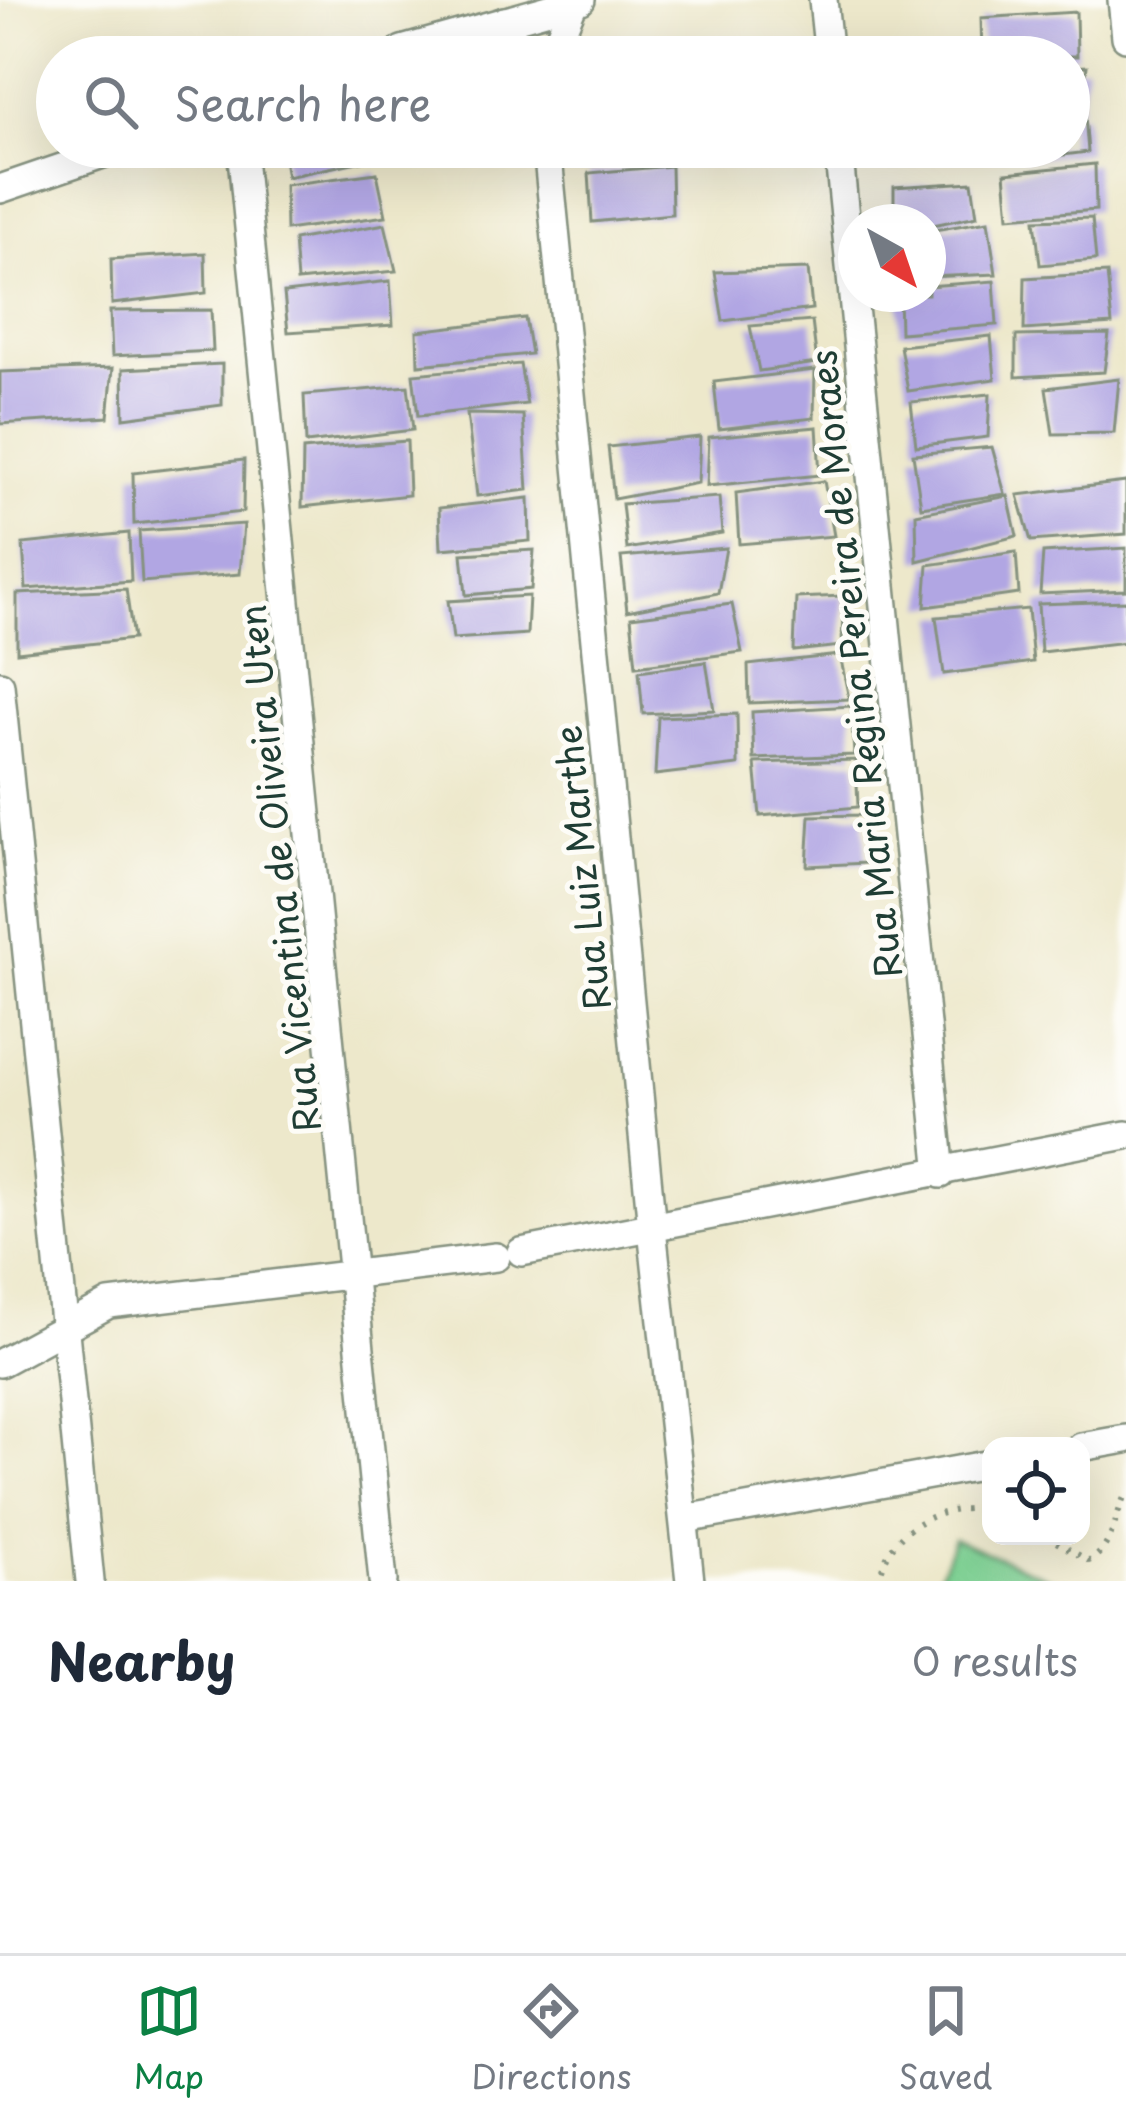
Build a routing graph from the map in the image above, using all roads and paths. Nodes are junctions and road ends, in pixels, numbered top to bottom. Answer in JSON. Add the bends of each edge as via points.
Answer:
{"nodes":[{"id":1,"x":823,"y":0,"type":"edge"},
{"id":2,"x":1122,"y":0,"type":"edge"},
{"id":3,"x":577,"y":1,"type":"edge"},
{"id":4,"x":504,"y":21,"type":"junction"},
{"id":5,"x":451,"y":36,"type":"edge"},
{"id":6,"x":512,"y":36,"type":"edge"},
{"id":7,"x":561,"y":36,"type":"edge"},
{"id":8,"x":827,"y":36,"type":"edge"},
{"id":9,"x":1126,"y":37,"type":"edge"},
{"id":10,"x":62,"y":168,"type":"edge"},
{"id":11,"x":243,"y":168,"type":"edge"},
{"id":12,"x":549,"y":168,"type":"edge"},
{"id":13,"x":840,"y":168,"type":"edge"},
{"id":14,"x":0,"y":189,"type":"edge"},
{"id":15,"x":0,"y":685,"type":"edge"},
{"id":16,"x":1126,"y":1136,"type":"edge"},
{"id":17,"x":940,"y":1174,"type":"junction"},
{"id":18,"x":652,"y":1228,"type":"junction"},
{"id":19,"x":354,"y":1272,"type":"junction"},
{"id":20,"x":64,"y":1329,"type":"junction"},
{"id":21,"x":0,"y":1363,"type":"edge"},
{"id":22,"x":1126,"y":1439,"type":"edge"},
{"id":23,"x":1090,"y":1446,"type":"edge"},
{"id":24,"x":982,"y":1466,"type":"edge"},
{"id":25,"x":1126,"y":1492,"type":"edge"},
{"id":26,"x":982,"y":1510,"type":"edge"},
{"id":27,"x":685,"y":1520,"type":"junction"},
{"id":28,"x":1060,"y":1545,"type":"edge"},
{"id":29,"x":90,"y":1581,"type":"edge"},
{"id":30,"x":383,"y":1581,"type":"edge"},
{"id":31,"x":690,"y":1581,"type":"edge"},
{"id":32,"x":878,"y":1581,"type":"edge"}],
"edges":[{"from":1,"to":8,"type":"street"},
{"from":2,"to":9,"type":"street"},
{"from":3,"to":4,"type":"street"},
{"from":3,"to":7,"type":"street"},
{"from":4,"to":5,"type":"street"},
{"from":4,"to":6,"type":"street"},
{"from":10,"to":14,"type":"street"},
{"from":11,"to":19,"type":"street","name":"Rua Vicentina de Oliveira Uten"},
{"from":12,"to":18,"type":"street","name":"Rua Luiz Marthe"},
{"from":13,"to":17,"type":"street","name":"Rua Maria Regina Pereira de Moraes"},
{"from":15,"to":20,"type":"street"},
{"from":16,"to":17,"type":"street"},
{"from":17,"to":18,"type":"street"},
{"from":18,"to":19,"type":"street"},
{"from":18,"to":27,"type":"street","name":"Rua Luiz Marthe"},
{"from":19,"to":20,"type":"street","via":[[109,1304]]},
{"from":19,"to":30,"type":"street","name":"Rua Vicentina de Oliveira Uten"},
{"from":20,"to":21,"type":"street"},
{"from":20,"to":29,"type":"street"},
{"from":22,"to":23,"type":"street"},
{"from":24,"to":27,"type":"street"},
{"from":25,"to":28,"type":"path","via":[[1097,1557],[1088,1561]]},
{"from":26,"to":32,"type":"path","via":[[913,1524],[883,1556]]},
{"from":27,"to":31,"type":"street","name":"Rua Luiz Marthe"}]}
